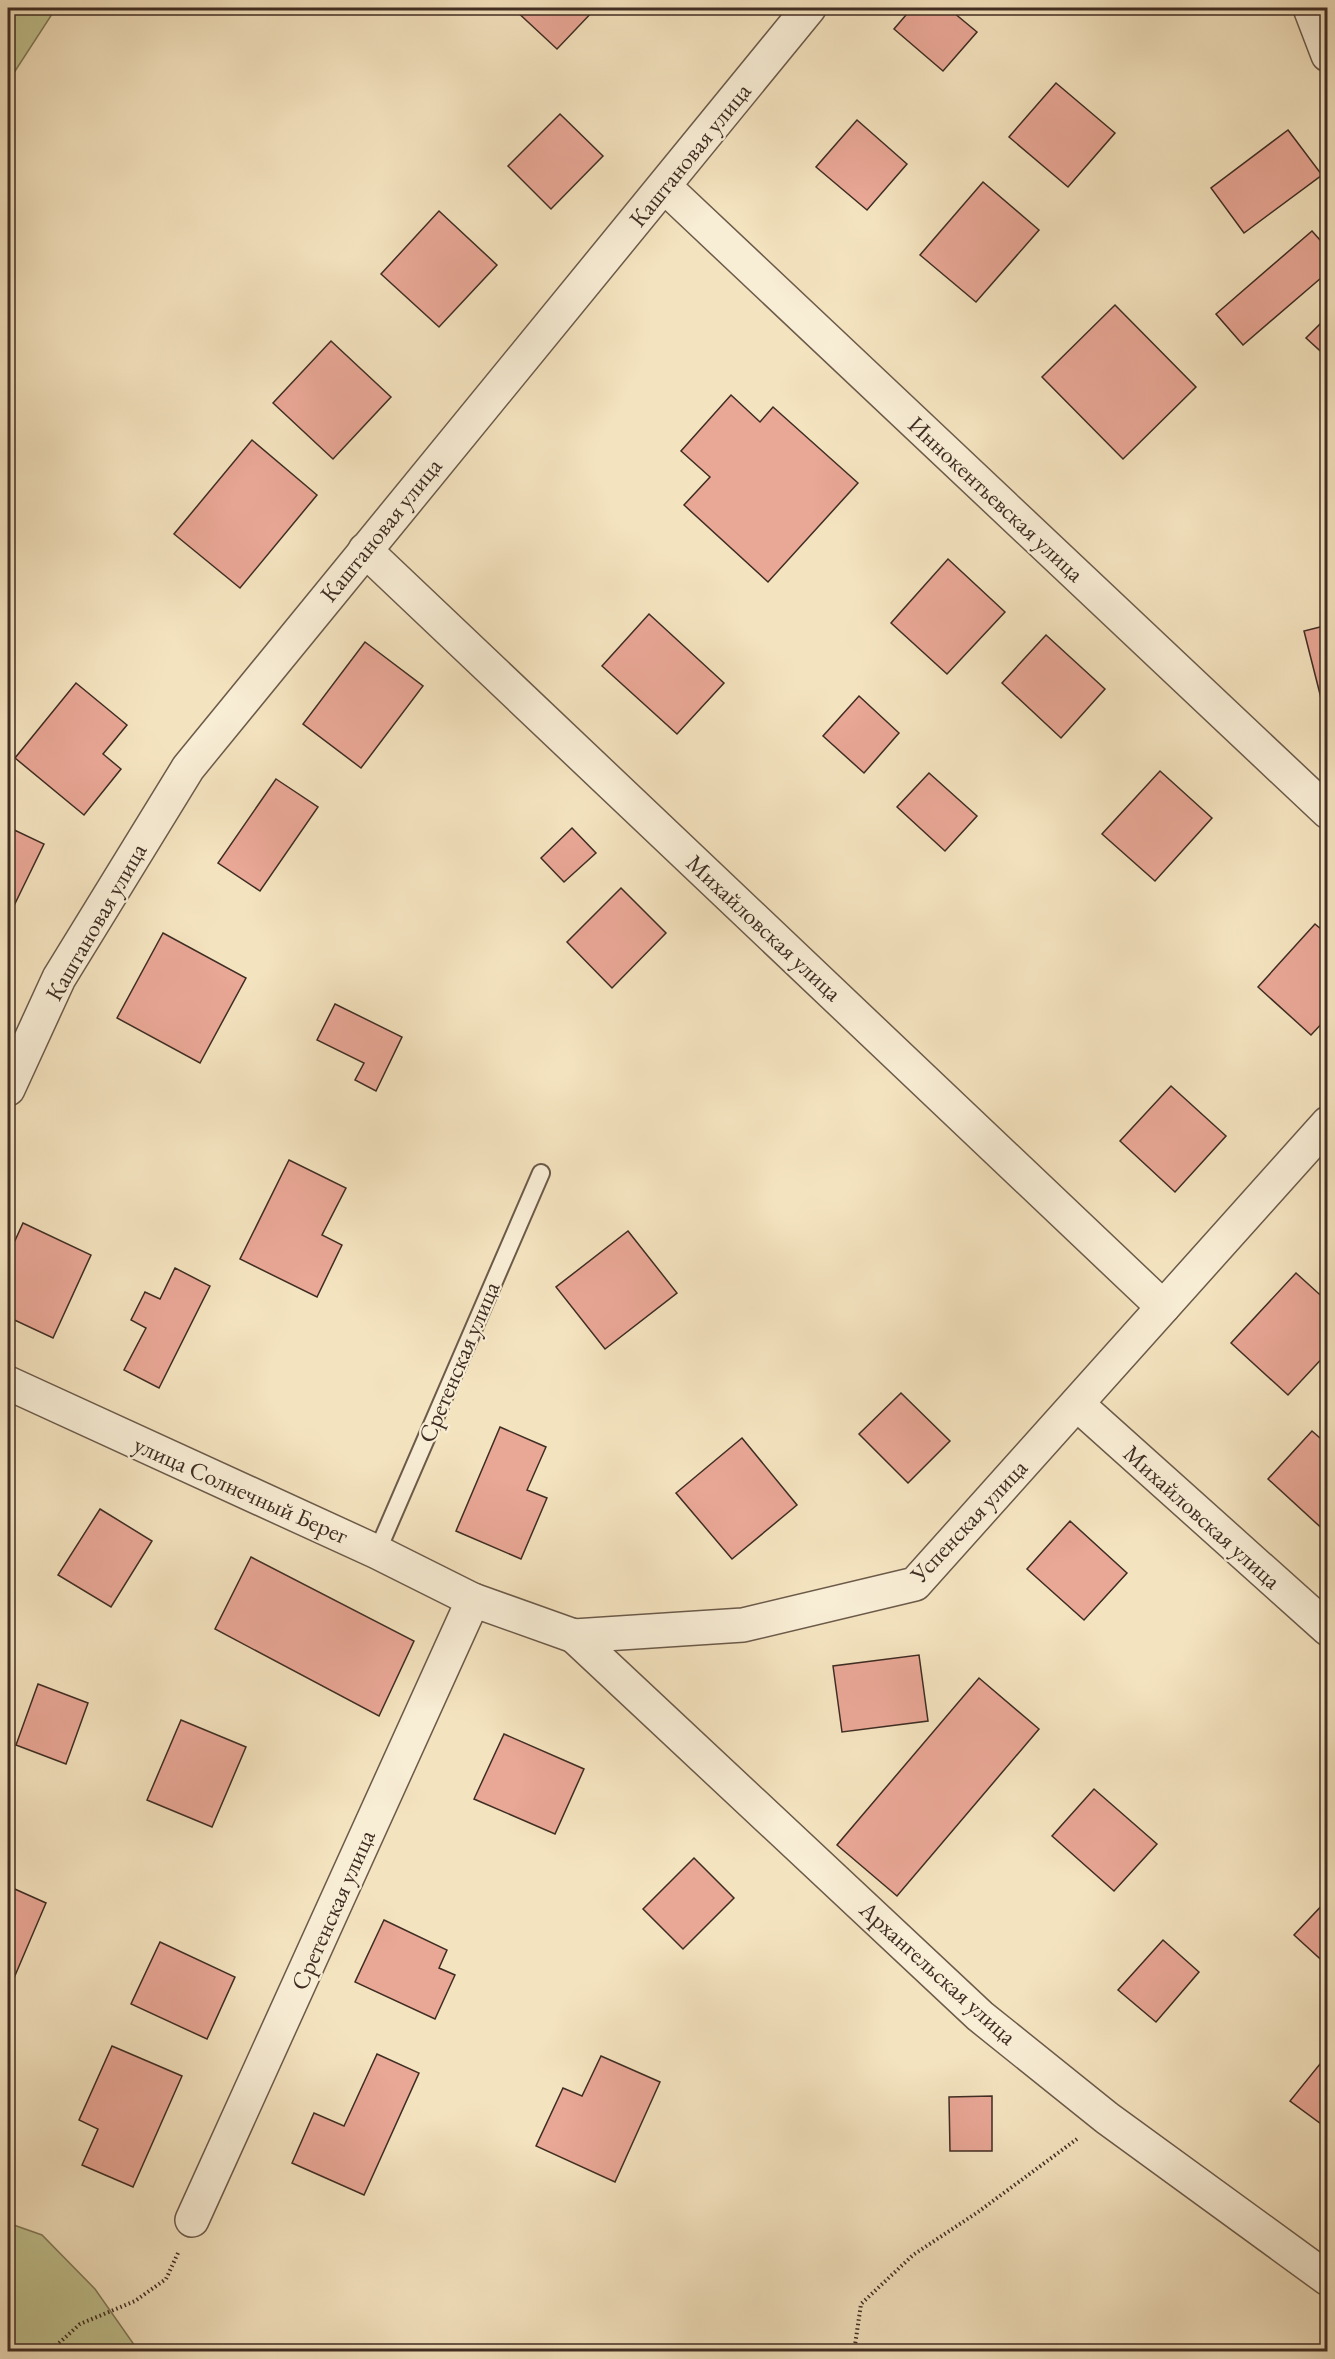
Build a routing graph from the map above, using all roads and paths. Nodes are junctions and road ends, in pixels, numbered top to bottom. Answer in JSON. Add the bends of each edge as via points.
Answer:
{"nodes":[{"id":1,"x":809,"y":8,"type":"edge"},
{"id":2,"x":1310,"y":8,"type":"edge"},
{"id":3,"x":1328,"y":55,"type":"edge"},
{"id":4,"x":665,"y":187,"type":"junction"},
{"id":5,"x":365,"y":550,"type":"junction"},
{"id":6,"x":1328,"y":812,"type":"edge"},
{"id":7,"x":8,"y":1089,"type":"edge"},
{"id":8,"x":1328,"y":1123,"type":"edge"},
{"id":9,"x":541,"y":1173,"type":"dead end"},
{"id":10,"x":1163,"y":1307,"type":"junction"},
{"id":11,"x":8,"y":1383,"type":"edge"},
{"id":12,"x":1077,"y":1404,"type":"junction"},
{"id":13,"x":377,"y":1552,"type":"junction"},
{"id":14,"x":473,"y":1600,"type":"junction"},
{"id":15,"x":1328,"y":1629,"type":"edge"},
{"id":16,"x":574,"y":1636,"type":"junction"},
{"id":17,"x":1107,"y":2118,"type":"junction"},
{"id":18,"x":192,"y":2220,"type":"joint"},
{"id":19,"x":1328,"y":2279,"type":"edge"},
{"id":20,"x":49,"y":2352,"type":"edge"},
{"id":21,"x":854,"y":2352,"type":"edge"}],
"edges":[{"from":1,"to":4,"type":"street","name":"Каштановая улица"},
{"from":2,"to":3,"type":"street"},
{"from":4,"to":5,"type":"street","name":"Каштановая улица"},
{"from":4,"to":6,"type":"street","name":"Иннокентьевская улица"},
{"from":5,"to":7,"type":"street","name":"Каштановая улица","via":[[188,768],[59,978]]},
{"from":5,"to":10,"type":"street","name":"Михайловская улица"},
{"from":8,"to":10,"type":"street","name":"Успенская улица"},
{"from":9,"to":13,"type":"lane","name":"Сретенская улица"},
{"from":10,"to":12,"type":"street","name":"Успенская улица"},
{"from":11,"to":13,"type":"street","name":"улица Солнечный Берег"},
{"from":12,"to":15,"type":"street","name":"Михайловская улица"},
{"from":12,"to":16,"type":"street","name":"Успенская улица","via":[[915,1584],[743,1625]]},
{"from":13,"to":14,"type":"street","name":"улица Солнечный Берег"},
{"from":14,"to":16,"type":"street","name":"Успенская улица"},
{"from":14,"to":18,"type":"street","name":"Сретенская улица"},
{"from":16,"to":17,"type":"street","name":"Архангельская улица","via":[[980,2016]]},
{"from":17,"to":19,"type":"street","name":"Архангельская улица"},
{"from":17,"to":21,"type":"path","via":[[904,2263],[861,2304]]},
{"from":18,"to":20,"type":"path","via":[[166,2279],[135,2301],[81,2324]]}]}
